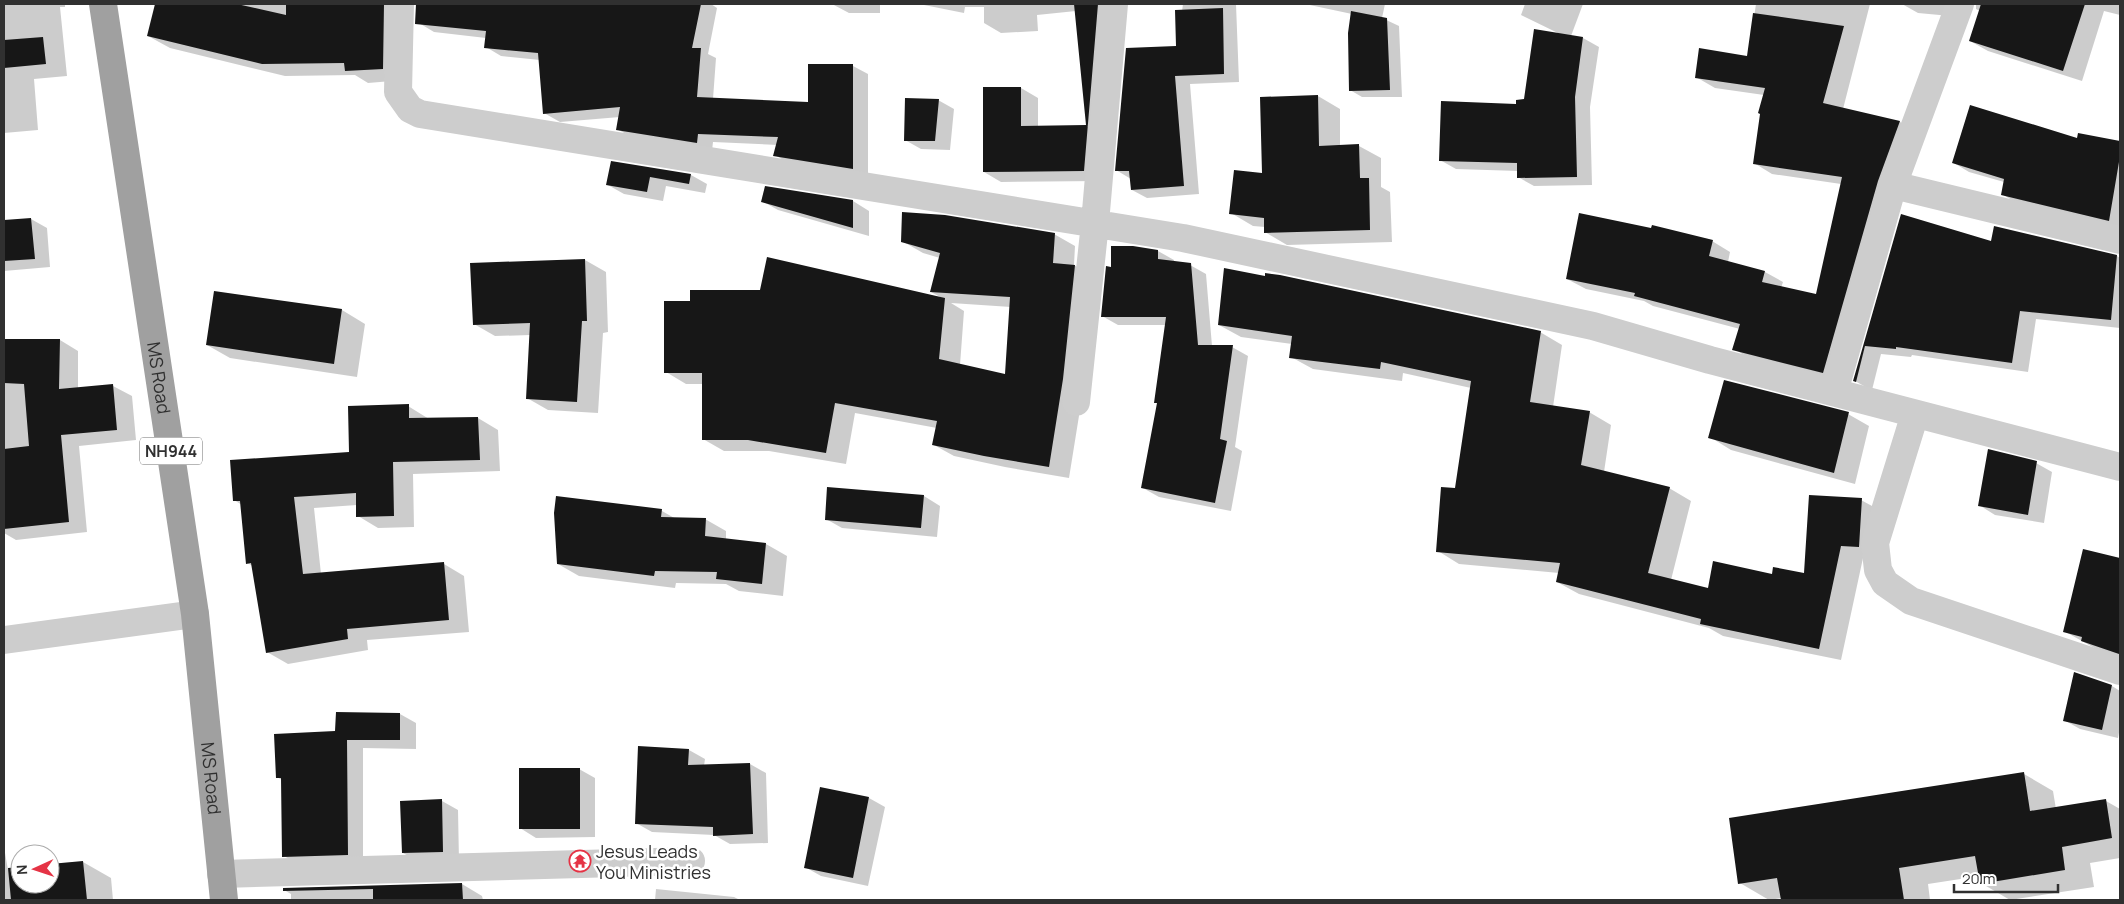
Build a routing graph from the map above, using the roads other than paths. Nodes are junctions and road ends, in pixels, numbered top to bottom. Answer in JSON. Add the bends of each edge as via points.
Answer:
{"nodes":[{"id":1,"x":103,"y":4,"type":"edge"},
{"id":2,"x":400,"y":4,"type":"edge"},
{"id":3,"x":1114,"y":4,"type":"edge"},
{"id":4,"x":1960,"y":4,"type":"edge"},
{"id":5,"x":1893,"y":185,"type":"junction"},
{"id":6,"x":1096,"y":223,"type":"junction"},
{"id":7,"x":2120,"y":240,"type":"edge"},
{"id":8,"x":1834,"y":392,"type":"junction"},
{"id":9,"x":1076,"y":402,"type":"dead end"},
{"id":10,"x":1916,"y":414,"type":"junction"},
{"id":11,"x":2120,"y":467,"type":"edge"},
{"id":12,"x":195,"y":614,"type":"junction"},
{"id":13,"x":4,"y":640,"type":"edge"},
{"id":14,"x":2120,"y":671,"type":"edge"},
{"id":15,"x":691,"y":861,"type":"dead end"},
{"id":16,"x":221,"y":874,"type":"junction"},
{"id":17,"x":224,"y":900,"type":"edge"}],
"edges":[{"from":1,"to":12,"type":"highway","name":"MS Road","number":"NH944"},
{"from":2,"to":6,"type":"street","via":[[398,92],[410,109],[420,114]]},
{"from":3,"to":6,"type":"street"},
{"from":4,"to":5,"type":"street"},
{"from":5,"to":7,"type":"street"},
{"from":5,"to":8,"type":"street"},
{"from":6,"to":8,"type":"street","via":[[1183,238],[1529,311]]},
{"from":6,"to":9,"type":"street"},
{"from":8,"to":10,"type":"street"},
{"from":10,"to":11,"type":"street"},
{"from":10,"to":14,"type":"street","via":[[1875,543],[1878,570],[1886,583],[1911,601]]},
{"from":12,"to":13,"type":"street"},
{"from":12,"to":16,"type":"highway","name":"MS Road","number":"NH944"},
{"from":15,"to":16,"type":"street"},
{"from":16,"to":17,"type":"highway","name":"MS Road","number":"NH944"}]}
